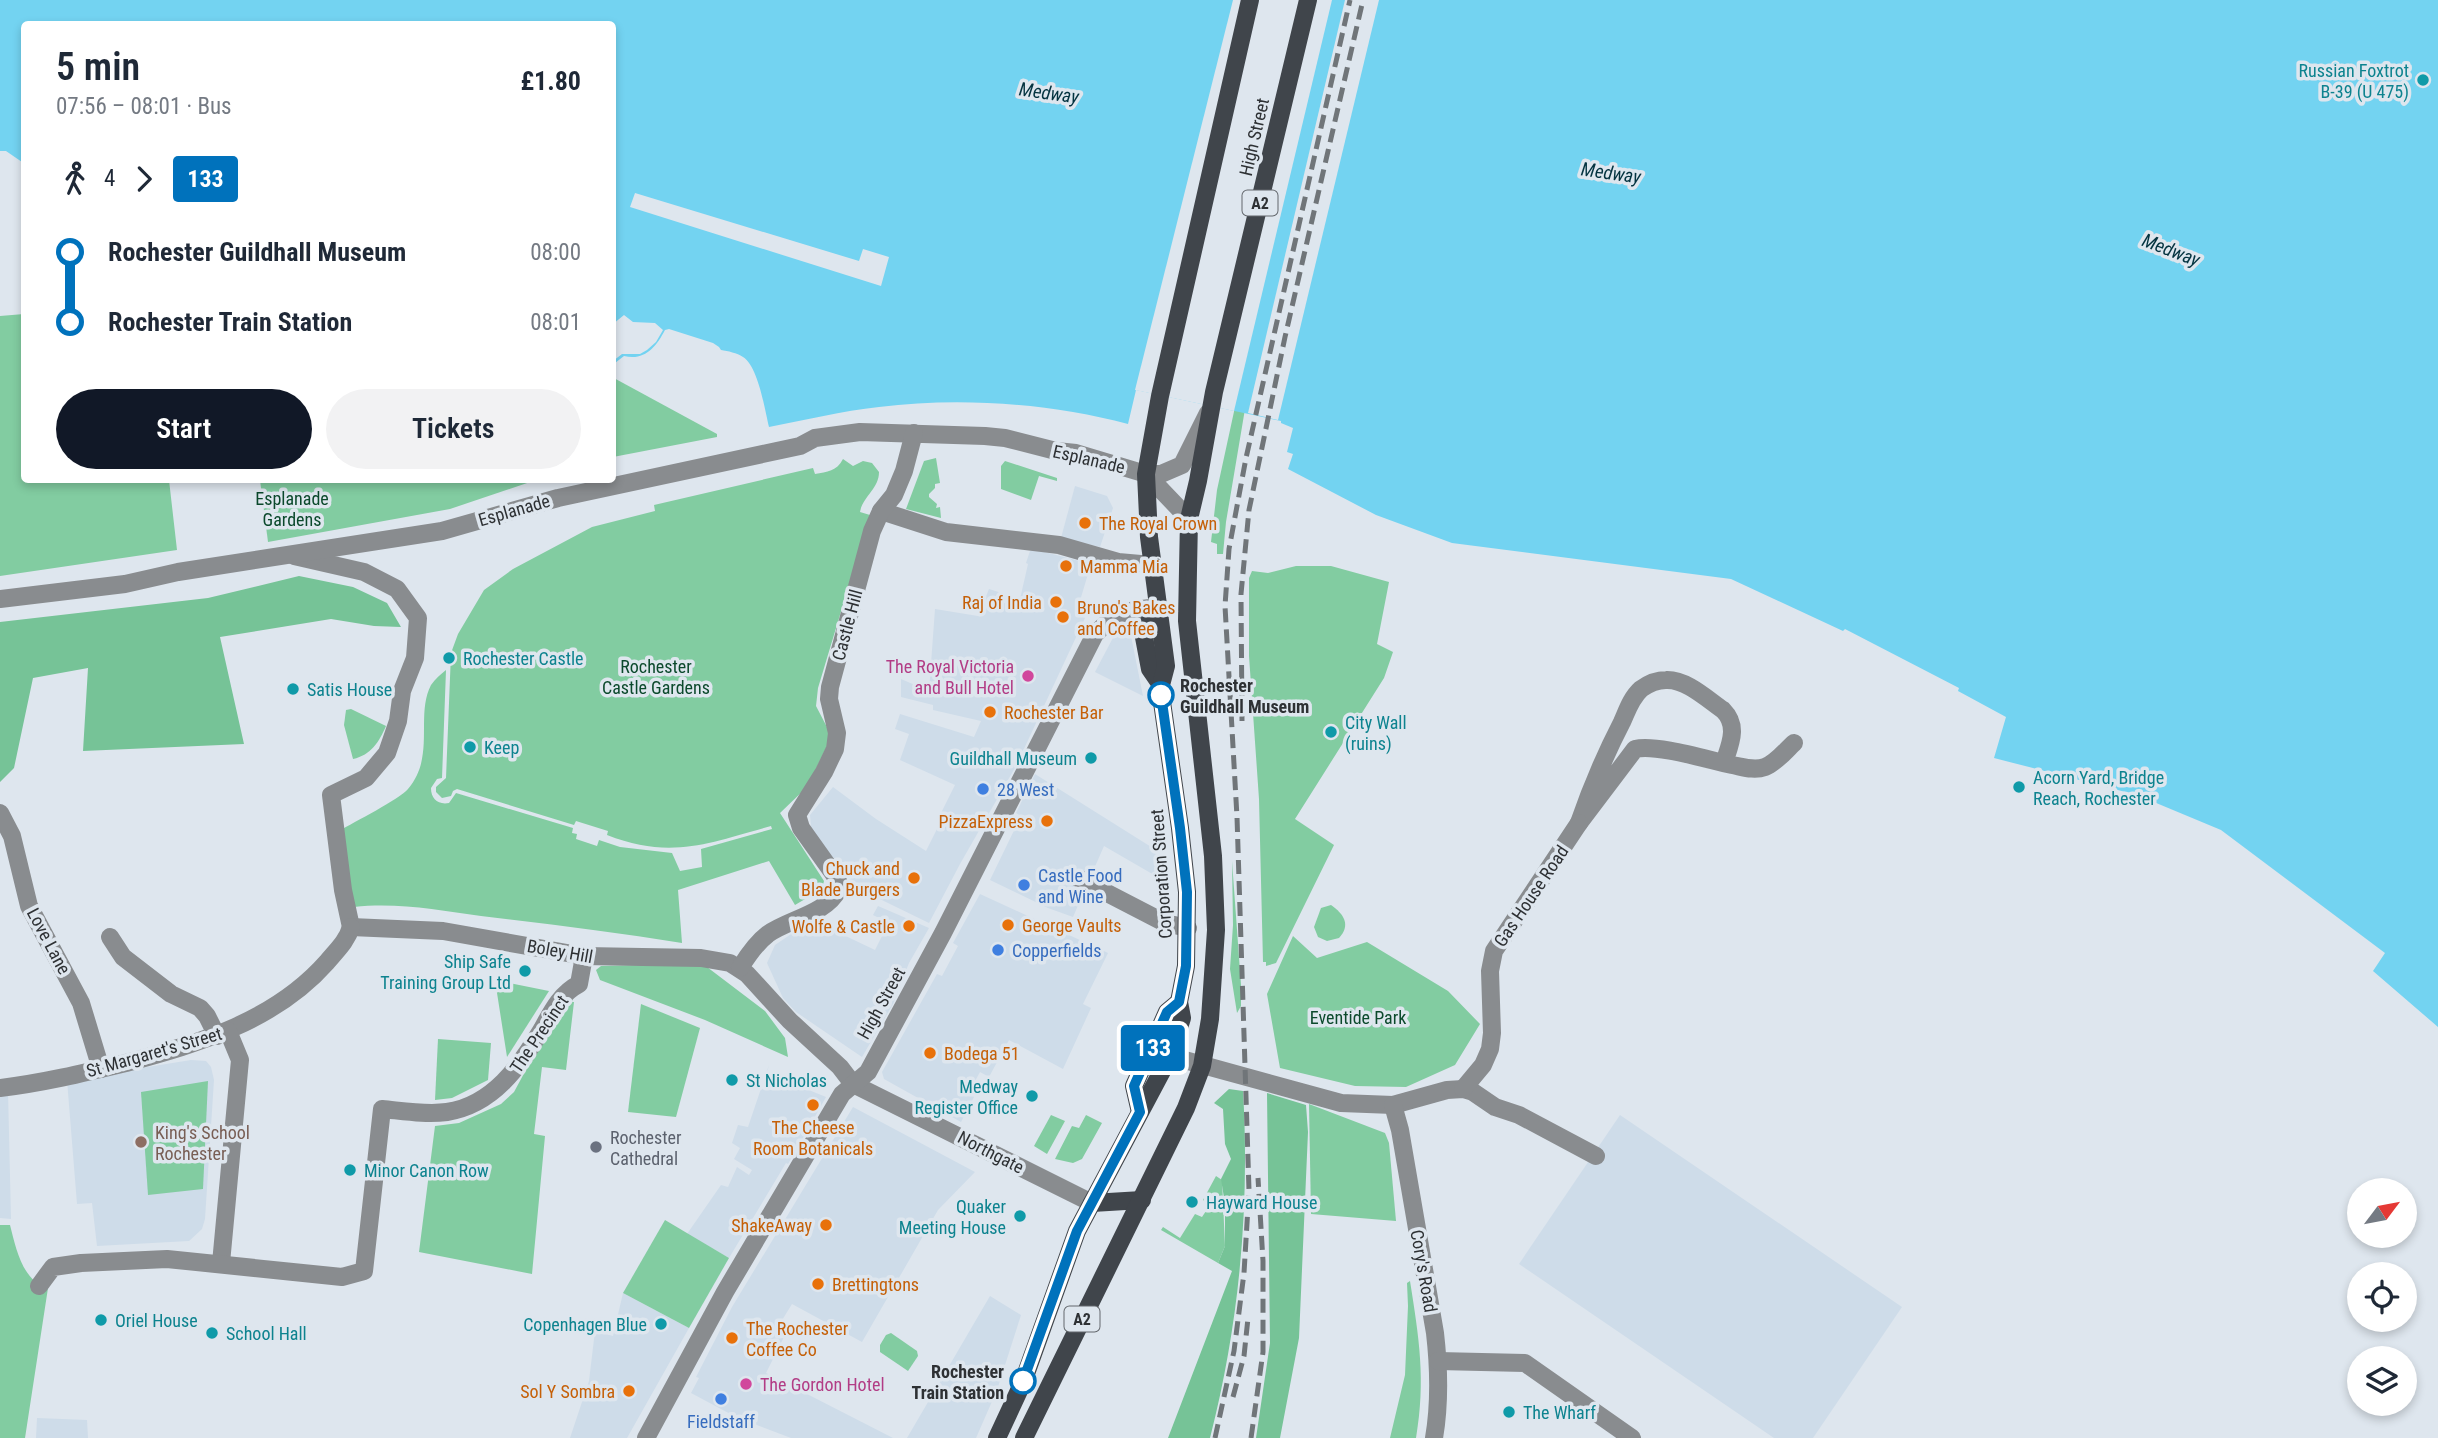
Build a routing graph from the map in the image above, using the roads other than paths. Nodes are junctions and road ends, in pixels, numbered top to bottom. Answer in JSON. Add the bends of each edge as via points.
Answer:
{"nodes":[{"id":1,"x":1250,"y":0,"type":"edge"},
{"id":2,"x":1308,"y":0,"type":"edge"},
{"id":3,"x":1211,"y":407,"type":"junction"},
{"id":4,"x":914,"y":433,"type":"junction"},
{"id":5,"x":1146,"y":474,"type":"junction"},
{"id":6,"x":881,"y":511,"type":"junction"},
{"id":7,"x":1189,"y":519,"type":"junction"},
{"id":8,"x":285,"y":554,"type":"junction"},
{"id":9,"x":1152,"y":565,"type":"junction"},
{"id":10,"x":0,"y":599,"type":"edge"},
{"id":11,"x":1158,"y":607,"type":"junction"},
{"id":12,"x":1794,"y":743,"type":"dead end"},
{"id":13,"x":1724,"y":763,"type":"junction"},
{"id":14,"x":0,"y":813,"type":"edge"},
{"id":15,"x":1579,"y":823,"type":"junction"},
{"id":16,"x":1078,"y":878,"type":"dead end"},
{"id":17,"x":351,"y":927,"type":"junction"},
{"id":18,"x":1188,"y":928,"type":"junction"},
{"id":19,"x":110,"y":937,"type":"dead end"},
{"id":20,"x":584,"y":956,"type":"junction"},
{"id":21,"x":740,"y":968,"type":"junction"},
{"id":22,"x":1179,"y":1002,"type":"junction"},
{"id":23,"x":223,"y":1033,"type":"junction"},
{"id":24,"x":1170,"y":1056,"type":"junction"},
{"id":25,"x":1202,"y":1066,"type":"junction"},
{"id":26,"x":101,"y":1069,"type":"junction"},
{"id":27,"x":852,"y":1083,"type":"junction"},
{"id":28,"x":0,"y":1088,"type":"edge"},
{"id":29,"x":1463,"y":1089,"type":"junction"},
{"id":30,"x":1393,"y":1105,"type":"junction"},
{"id":31,"x":1140,"y":1112,"type":"junction"},
{"id":32,"x":1597,"y":1156,"type":"dead end"},
{"id":33,"x":1142,"y":1200,"type":"junction"},
{"id":34,"x":1092,"y":1203,"type":"junction"},
{"id":35,"x":221,"y":1263,"type":"junction"},
{"id":36,"x":38,"y":1286,"type":"dead end"},
{"id":37,"x":1438,"y":1361,"type":"junction"},
{"id":38,"x":646,"y":1438,"type":"edge"},
{"id":39,"x":997,"y":1438,"type":"edge"},
{"id":40,"x":1024,"y":1438,"type":"edge"},
{"id":41,"x":1434,"y":1438,"type":"edge"},
{"id":42,"x":1632,"y":1438,"type":"edge"}],
"edges":[{"from":1,"to":5,"type":"main road","name":"High Street"},
{"from":2,"to":3,"type":"main road","name":"High Street","number":"A2"},
{"from":3,"to":5,"type":"street","name":"Esplanade","via":[[1182,465],[1161,474]]},
{"from":3,"to":7,"type":"main road","number":"A2"},
{"from":4,"to":5,"type":"street","name":"Esplanade","via":[[1005,438]]},
{"from":4,"to":6,"type":"street","name":"Castle Hill","via":[[894,495]]},
{"from":4,"to":8,"type":"street","name":"Esplanade","via":[[860,432],[815,438],[800,446],[558,498],[442,531]]},
{"from":5,"to":7,"type":"street","name":"Esplanade"},
{"from":5,"to":9,"type":"main road","name":"High Street"},
{"from":6,"to":9,"type":"street","via":[[946,531],[1059,545],[1118,562]]},
{"from":6,"to":21,"type":"street","name":"Castle Hill","via":[[830,687],[835,748],[797,815],[799,825],[838,880],[838,892],[826,904],[764,937]]},
{"from":7,"to":25,"type":"main road","number":"A2","via":[[1188,629],[1215,891],[1215,958]]},
{"from":8,"to":10,"type":"street","name":"Esplanade","via":[[125,584]]},
{"from":8,"to":17,"type":"street","via":[[364,572],[397,589],[418,618],[415,658],[387,753],[366,778],[331,795]]},
{"from":9,"to":11,"type":"main road"},
{"from":11,"to":18,"type":"main road","name":"Corporation Street","number":"A2","via":[[1143,632],[1150,669],[1161,685]]},
{"from":11,"to":27,"type":"street","name":"High Street","via":[[1112,618],[1095,634],[915,985],[867,1072]]},
{"from":12,"to":13,"type":"street","name":"Gas House Road","via":[[1764,767]]},
{"from":13,"to":15,"type":"street","name":"Gas House Road","via":[[1635,749]]},
{"from":13,"to":15,"type":"street","name":"Gas House Road","via":[[1733,735],[1728,715],[1684,684],[1655,682],[1640,690],[1631,704],[1595,777]]},
{"from":14,"to":26,"type":"street","name":"Love Lane","via":[[12,836],[29,906],[81,1003]]},
{"from":15,"to":29,"type":"street","name":"Gas House Road","via":[[1494,951],[1490,1049]]},
{"from":16,"to":18,"type":"street","via":[[1165,923]]},
{"from":17,"to":20,"type":"street","name":"Boley Hill","via":[[443,931]]},
{"from":17,"to":23,"type":"street","name":"St Margaret's Street","via":[[348,939],[304,985]]},
{"from":18,"to":22,"type":"main road","name":"Corporation Street","number":"A2"},
{"from":19,"to":23,"type":"street","via":[[123,957],[171,994],[200,1008]]},
{"from":20,"to":21,"type":"street","name":"Boley Hill","via":[[701,958]]},
{"from":20,"to":35,"type":"street","name":"The Precinct","via":[[579,984],[561,998],[515,1071],[487,1096],[448,1112],[382,1109],[365,1271],[342,1278]]},
{"from":21,"to":27,"type":"street"},
{"from":22,"to":24,"type":"main road","name":"Corporation Street","number":"A2","via":[[1182,1018]]},
{"from":22,"to":31,"type":"main road","number":"A2","via":[[1167,1012],[1134,1086]]},
{"from":23,"to":26,"type":"street","name":"St Margaret's Street"},
{"from":23,"to":35,"type":"street","via":[[240,1060]]},
{"from":24,"to":25,"type":"street"},
{"from":24,"to":31,"type":"main road","name":"Corporation Street","number":"A2"},
{"from":25,"to":30,"type":"street","via":[[1340,1103]]},
{"from":25,"to":33,"type":"main road","number":"A2"},
{"from":26,"to":28,"type":"street","name":"St Margaret's Street"},
{"from":27,"to":34,"type":"street","name":"Northgate"},
{"from":27,"to":38,"type":"street","name":"High Street","via":[[725,1292]]},
{"from":29,"to":30,"type":"street"},
{"from":29,"to":32,"type":"street"},
{"from":30,"to":37,"type":"street","name":"Cory's Road"},
{"from":31,"to":34,"type":"main road","name":"Corporation Street","number":"A2"},
{"from":33,"to":34,"type":"main road"},
{"from":33,"to":40,"type":"main road","number":"A2"},
{"from":34,"to":39,"type":"main road","name":"Corporation Street","number":"A2","via":[[1070,1248],[1023,1382]]},
{"from":35,"to":36,"type":"street","via":[[167,1259],[81,1263],[52,1267]]},
{"from":37,"to":41,"type":"street","name":"Cory's Road"},
{"from":37,"to":42,"type":"street","via":[[1525,1363]]}]}
